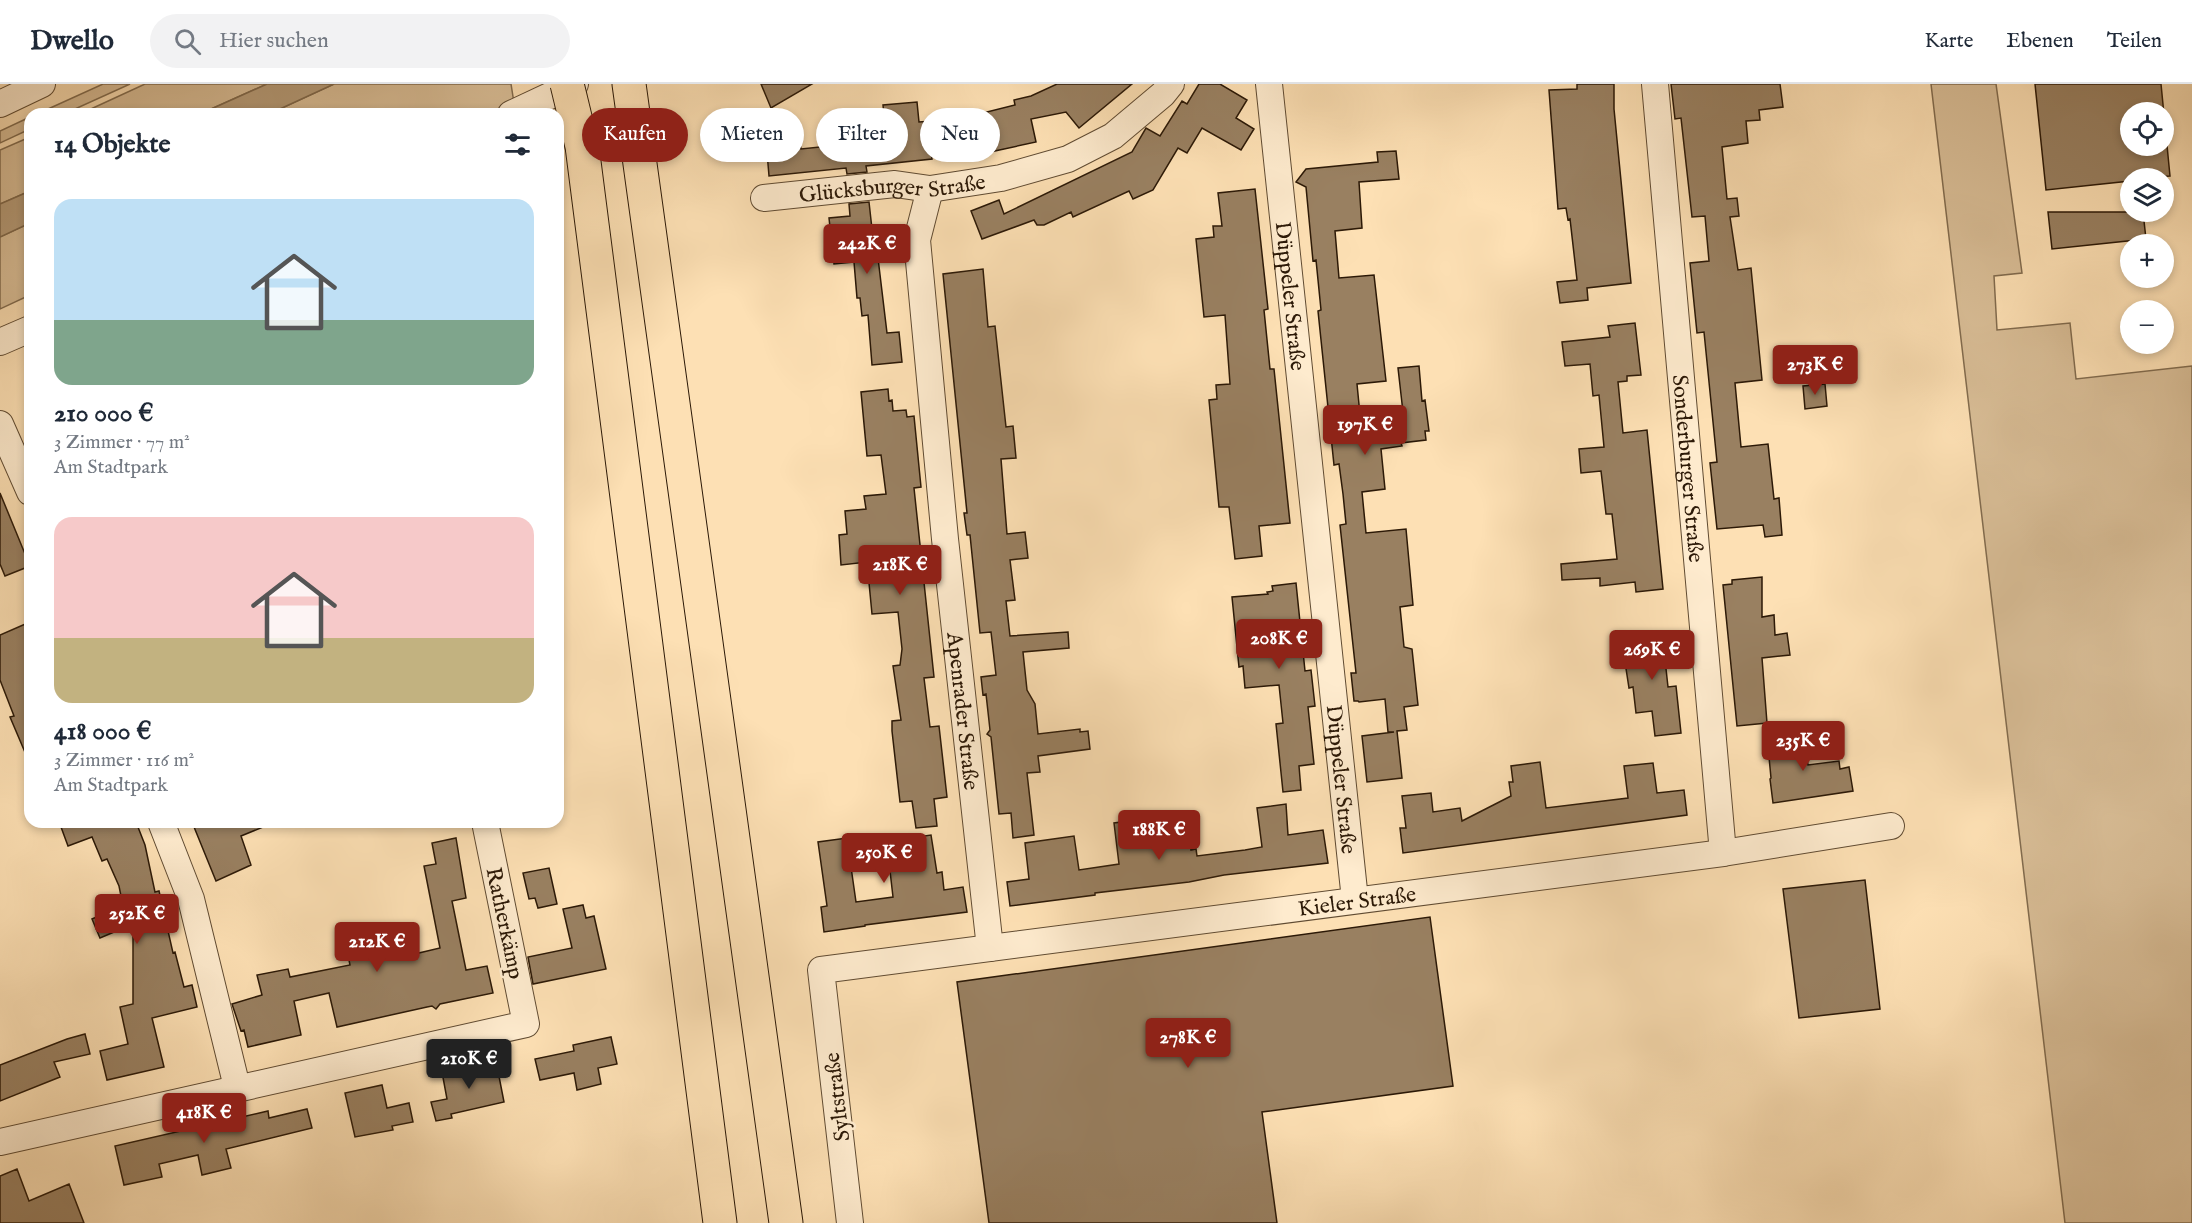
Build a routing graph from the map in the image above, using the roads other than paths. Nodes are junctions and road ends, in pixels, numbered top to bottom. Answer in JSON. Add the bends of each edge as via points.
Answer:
{"nodes":[{"id":1,"x":42,"y":84,"type":"edge"},
{"id":2,"x":567,"y":84,"type":"edge"},
{"id":3,"x":574,"y":84,"type":"edge"},
{"id":4,"x":629,"y":84,"type":"edge"},
{"id":5,"x":634,"y":84,"type":"edge"},
{"id":6,"x":1171,"y":84,"type":"edge"},
{"id":7,"x":1269,"y":84,"type":"edge"},
{"id":8,"x":1655,"y":84,"type":"edge"},
{"id":9,"x":0,"y":104,"type":"edge"},
{"id":10,"x":524,"y":108,"type":"edge"},
{"id":11,"x":632,"y":108,"type":"edge"},
{"id":12,"x":634,"y":108,"type":"edge"},
{"id":13,"x":582,"y":146,"type":"joint"},
{"id":14,"x":584,"y":162,"type":"edge"},
{"id":15,"x":640,"y":162,"type":"edge"},
{"id":16,"x":930,"y":189,"type":"junction"},
{"id":17,"x":764,"y":198,"type":"dead end"},
{"id":18,"x":24,"y":332,"type":"edge"},
{"id":19,"x":0,"y":342,"type":"edge"},
{"id":20,"x":0,"y":424,"type":"edge"},
{"id":21,"x":24,"y":478,"type":"edge"},
{"id":22,"x":1891,"y":826,"type":"dead end"},
{"id":23,"x":163,"y":828,"type":"edge"},
{"id":24,"x":486,"y":828,"type":"edge"},
{"id":25,"x":1723,"y":854,"type":"junction"},
{"id":26,"x":1356,"y":900,"type":"junction"},
{"id":27,"x":990,"y":948,"type":"junction"},
{"id":28,"x":821,"y":970,"type":"joint"},
{"id":29,"x":237,"y":1087,"type":"junction"},
{"id":30,"x":0,"y":1142,"type":"edge"},
{"id":31,"x":720,"y":1223,"type":"edge"},
{"id":32,"x":786,"y":1223,"type":"edge"},
{"id":33,"x":850,"y":1223,"type":"edge"}],
"edges":[{"from":1,"to":9,"type":"street"},
{"from":2,"to":13,"type":"highway","bridge":true},
{"from":3,"to":10,"type":"street"},
{"from":3,"to":13,"type":"highway","bridge":true},
{"from":4,"to":11,"type":"highway"},
{"from":5,"to":12,"type":"highway"},
{"from":6,"to":16,"type":"street","name":"Glücksburger Straße","via":[[1113,136],[1068,159],[1001,178]]},
{"from":7,"to":26,"type":"street","name":"Düppeler Straße"},
{"from":8,"to":25,"type":"street","name":"Sonderburger Straße"},
{"from":14,"to":31,"type":"highway"},
{"from":15,"to":32,"type":"highway"},
{"from":16,"to":17,"type":"street","name":"Glücksburger Straße","via":[[895,184]]},
{"from":16,"to":27,"type":"street","name":"Apenrader Straße","via":[[917,240]]},
{"from":18,"to":19,"type":"street"},
{"from":20,"to":21,"type":"street"},
{"from":22,"to":25,"type":"street","name":"Kieler Straße"},
{"from":23,"to":29,"type":"street","via":[[191,899]]},
{"from":24,"to":29,"type":"street","name":"Ratherkämp","via":[[526,1024]]},
{"from":25,"to":26,"type":"street","name":"Kieler Straße"},
{"from":26,"to":27,"type":"street","name":"Kieler Straße"},
{"from":27,"to":28,"type":"street","name":"Kieler Straße"},
{"from":28,"to":33,"type":"street","name":"Syltstraße"},
{"from":29,"to":30,"type":"street"}]}
